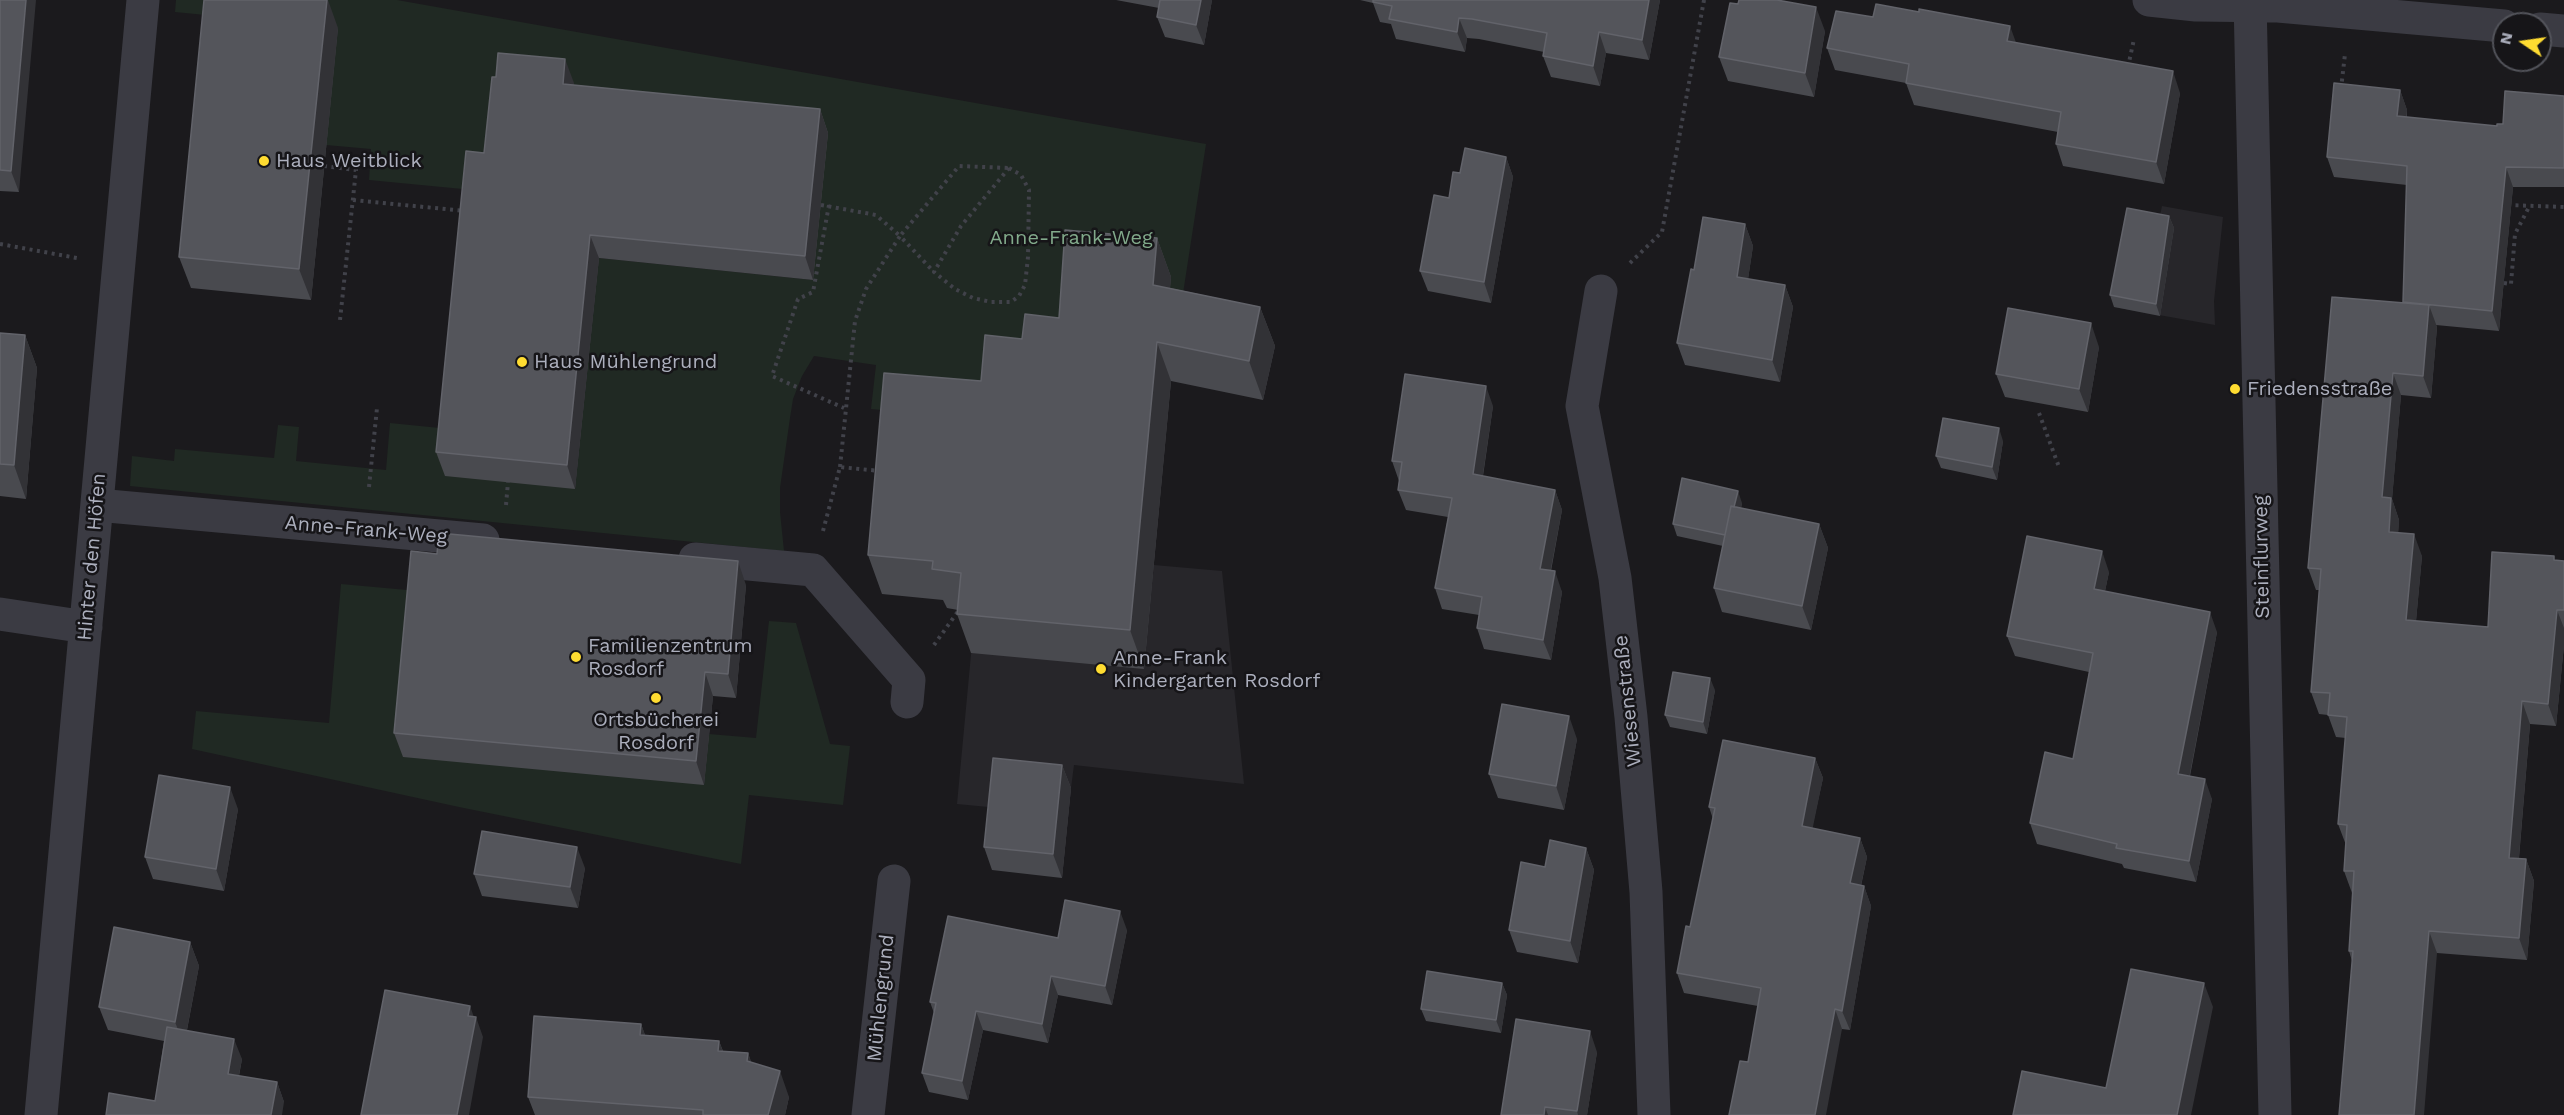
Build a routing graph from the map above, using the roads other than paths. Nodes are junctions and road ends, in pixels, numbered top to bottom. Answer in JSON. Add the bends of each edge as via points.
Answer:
{"nodes":[{"id":1,"x":143,"y":0,"type":"edge"},
{"id":2,"x":2149,"y":0,"type":"edge"},
{"id":3,"x":2250,"y":3,"type":"edge"},
{"id":4,"x":2492,"y":25,"type":"edge"},
{"id":5,"x":1601,"y":291,"type":"road end"},
{"id":6,"x":97,"y":505,"type":"junction"},
{"id":7,"x":514,"y":543,"type":"edge"},
{"id":8,"x":666,"y":557,"type":"edge"},
{"id":9,"x":0,"y":614,"type":"edge"},
{"id":10,"x":86,"y":627,"type":"junction"},
{"id":11,"x":908,"y":702,"type":"dead end"},
{"id":12,"x":894,"y":880,"type":"dead end"},
{"id":13,"x":41,"y":1115,"type":"edge"},
{"id":14,"x":868,"y":1115,"type":"edge"},
{"id":15,"x":1654,"y":1115,"type":"edge"},
{"id":16,"x":2275,"y":1115,"type":"edge"}],
"edges":[{"from":1,"to":6,"type":"street","name":"Hinter den Höfen"},
{"from":2,"to":3,"type":"street","via":[[2196,5]]},
{"from":3,"to":4,"type":"street"},
{"from":3,"to":16,"type":"street","name":"Steinflurweg"},
{"from":5,"to":15,"type":"street","name":"Wiesenstraße","via":[[1582,406],[1615,578],[1631,717],[1646,892]]},
{"from":6,"to":7,"type":"street","name":"Anne-Frank-Weg"},
{"from":6,"to":10,"type":"street","name":"Hinter den Höfen"},
{"from":8,"to":11,"type":"street","via":[[813,570],[909,680]]},
{"from":9,"to":10,"type":"street"},
{"from":10,"to":13,"type":"street","name":"Hinter den Höfen"},
{"from":12,"to":14,"type":"street","name":"Mühlengrund"}]}
